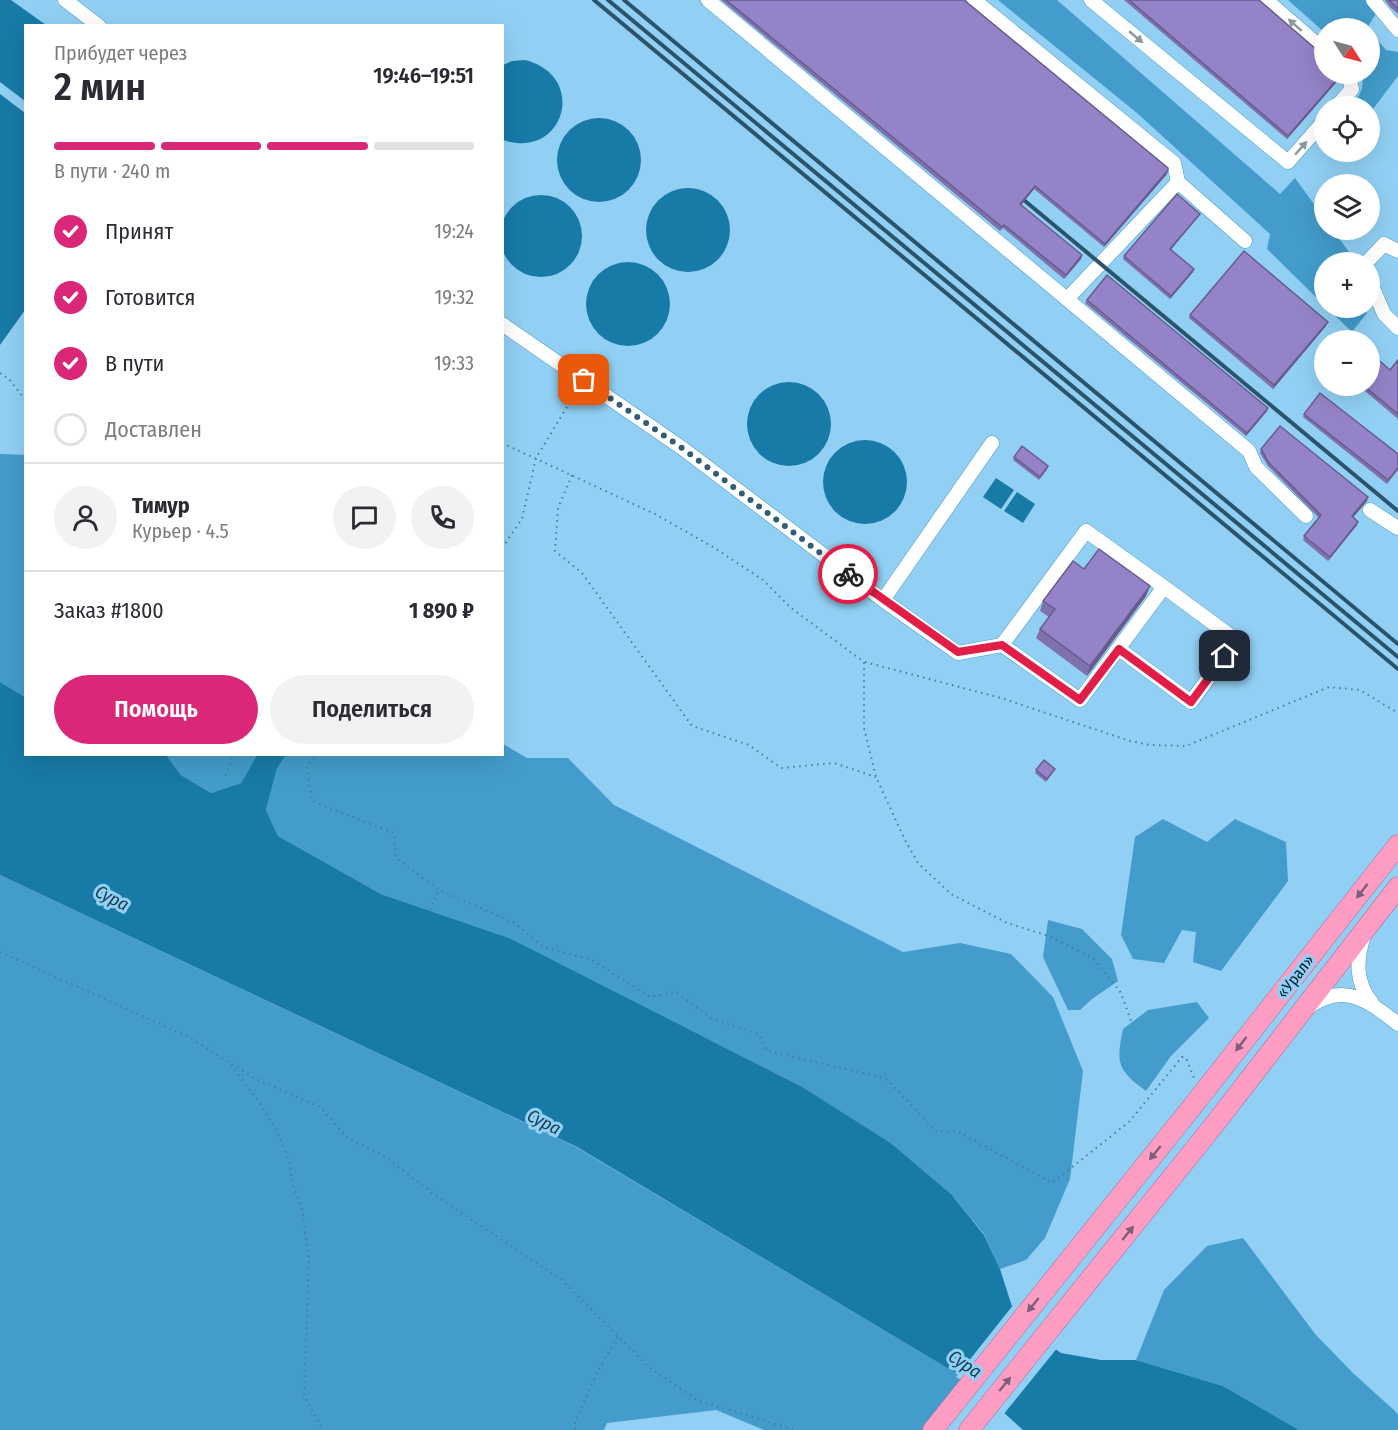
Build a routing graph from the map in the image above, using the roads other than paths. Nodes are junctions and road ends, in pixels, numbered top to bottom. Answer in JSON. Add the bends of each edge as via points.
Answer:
{"nodes":[{"id":1,"x":65,"y":0,"type":"edge"},
{"id":2,"x":708,"y":0,"type":"edge"},
{"id":3,"x":974,"y":0,"type":"edge"},
{"id":4,"x":1091,"y":0,"type":"edge"},
{"id":5,"x":1266,"y":0,"type":"edge"},
{"id":6,"x":1373,"y":0,"type":"edge"},
{"id":7,"x":96,"y":24,"type":"edge"},
{"id":8,"x":1398,"y":30,"type":"edge"},
{"id":9,"x":1314,"y":41,"type":"edge"},
{"id":10,"x":1314,"y":132,"type":"edge"},
{"id":11,"x":1178,"y":182,"type":"junction"},
{"id":12,"x":1245,"y":241,"type":"dead end"},
{"id":13,"x":1398,"y":251,"type":"edge"},
{"id":14,"x":1376,"y":252,"type":"edge"},
{"id":15,"x":1067,"y":299,"type":"junction"},
{"id":16,"x":1380,"y":304,"type":"edge"},
{"id":17,"x":504,"y":325,"type":"edge"},
{"id":18,"x":1398,"y":328,"type":"edge"},
{"id":19,"x":992,"y":443,"type":"dead end"},
{"id":20,"x":1370,"y":510,"type":"dead end"},
{"id":21,"x":1306,"y":516,"type":"dead end"},
{"id":22,"x":1398,"y":528,"type":"edge"},
{"id":23,"x":1164,"y":587,"type":"junction"},
{"id":24,"x":882,"y":600,"type":"junction"},
{"id":25,"x":1002,"y":645,"type":"junction"},
{"id":26,"x":1119,"y":649,"type":"junction"},
{"id":27,"x":1398,"y":845,"type":"edge"},
{"id":28,"x":1398,"y":887,"type":"edge"},
{"id":29,"x":1367,"y":927,"type":"junction"},
{"id":30,"x":1372,"y":1003,"type":"junction"},
{"id":31,"x":1298,"y":1016,"type":"junction"},
{"id":32,"x":1398,"y":1024,"type":"edge"},
{"id":33,"x":933,"y":1430,"type":"edge"},
{"id":34,"x":969,"y":1430,"type":"edge"}],
"edges":[{"from":1,"to":7,"type":"lane"},
{"from":2,"to":15,"type":"lane"},
{"from":3,"to":11,"type":"lane","via":[[1174,163]]},
{"from":4,"to":10,"type":"lane","one_way":true,"via":[[1288,162]]},
{"from":9,"to":5,"type":"lane","one_way":true},
{"from":6,"to":8,"type":"lane"},
{"from":11,"to":12,"type":"lane"},
{"from":11,"to":15,"type":"lane"},
{"from":13,"to":14,"type":"lane","via":[[1384,244]]},
{"from":15,"to":21,"type":"lane","via":[[1249,451],[1256,467]]},
{"from":16,"to":18,"type":"lane"},
{"from":17,"to":24,"type":"lane","via":[[682,448]]},
{"from":19,"to":24,"type":"lane"},
{"from":20,"to":22,"type":"lane"},
{"from":23,"to":25,"type":"lane","via":[[1086,531]]},
{"from":23,"to":26,"type":"lane"},
{"from":23,"to":26,"type":"lane","via":[[1236,640],[1225,656],[1191,702]]},
{"from":24,"to":25,"type":"lane","via":[[958,652]]},
{"from":25,"to":26,"type":"lane","via":[[1080,700]]},
{"from":27,"to":33,"type":"highway","name":"«Урал»","one_way":true},
{"from":28,"to":29,"type":"highway","name":"«Урал»"},
{"from":29,"to":30,"type":"lane","via":[[1358,967],[1362,988]]},
{"from":29,"to":31,"type":"highway","name":"«Урал»"},
{"from":30,"to":31,"type":"lane","via":[[1357,997],[1335,996]]},
{"from":30,"to":32,"type":"lane"},
{"from":34,"to":31,"type":"highway","name":"«Урал»","one_way":true}]}
